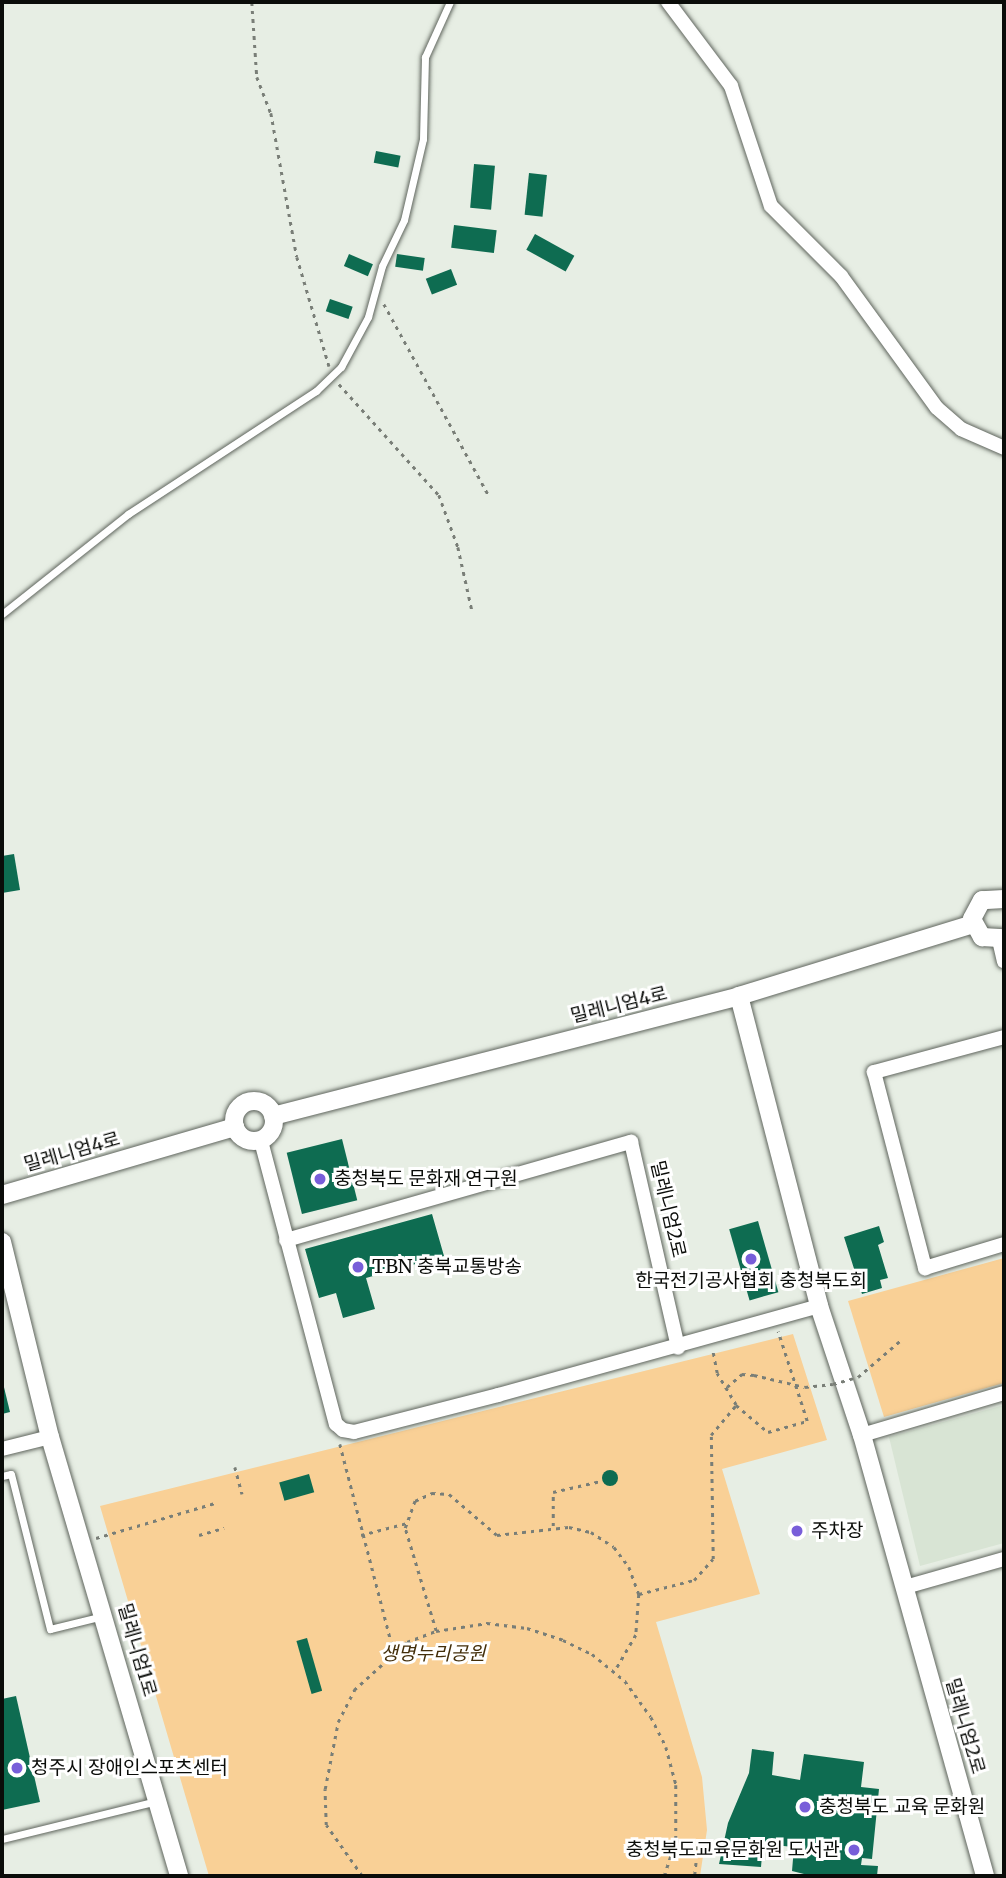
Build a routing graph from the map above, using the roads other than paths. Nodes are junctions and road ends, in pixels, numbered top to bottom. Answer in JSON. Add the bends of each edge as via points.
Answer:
{"nodes":[{"id":1,"x":450,"y":2,"type":"edge"},
{"id":2,"x":668,"y":2,"type":"edge"},
{"id":3,"x":1004,"y":448,"type":"edge"},
{"id":4,"x":2,"y":614,"type":"edge"},
{"id":5,"x":1004,"y":899,"type":"edge"},
{"id":6,"x":973,"y":924,"type":"junction"},
{"id":7,"x":1002,"y":939,"type":"edge"},
{"id":8,"x":1004,"y":961,"type":"edge"},
{"id":9,"x":740,"y":996,"type":"junction"},
{"id":10,"x":1004,"y":1037,"type":"edge"},
{"id":11,"x":274,"y":1116,"type":"junction"},
{"id":12,"x":235,"y":1127,"type":"junction"},
{"id":13,"x":261,"y":1141,"type":"junction"},
{"id":14,"x":2,"y":1195,"type":"edge"},
{"id":15,"x":286,"y":1240,"type":"junction"},
{"id":16,"x":2,"y":1242,"type":"edge"},
{"id":17,"x":1004,"y":1244,"type":"edge"},
{"id":18,"x":819,"y":1306,"type":"junction"},
{"id":19,"x":678,"y":1348,"type":"junction"},
{"id":20,"x":1004,"y":1393,"type":"edge"},
{"id":21,"x":862,"y":1435,"type":"junction"},
{"id":22,"x":50,"y":1437,"type":"junction"},
{"id":23,"x":2,"y":1449,"type":"edge"},
{"id":24,"x":2,"y":1476,"type":"edge"},
{"id":25,"x":1004,"y":1559,"type":"edge"},
{"id":26,"x":905,"y":1587,"type":"junction"},
{"id":27,"x":105,"y":1616,"type":"junction"},
{"id":28,"x":158,"y":1801,"type":"junction"},
{"id":29,"x":2,"y":1839,"type":"edge"},
{"id":30,"x":179,"y":1876,"type":"edge"},
{"id":31,"x":985,"y":1876,"type":"edge"}],
"edges":[{"from":1,"to":4,"type":"lane","via":[[425,57],[426,117],[410,198],[362,330],[334,376],[128,514]]},
{"from":2,"to":3,"type":"street","via":[[730,86],[771,206],[841,276],[937,408],[961,429]]},
{"from":5,"to":6,"type":"street","via":[[982,900],[973,912]]},
{"from":6,"to":7,"type":"street","via":[[982,937]]},
{"from":6,"to":9,"type":"street","name":"밀레니엄4로"},
{"from":7,"to":8,"type":"street"},
{"from":9,"to":11,"type":"street","name":"밀레니엄4로"},
{"from":9,"to":18,"type":"street","name":"밀레니엄2로"},
{"from":10,"to":17,"type":"street","via":[[874,1072],[925,1268]]},
{"from":11,"to":12,"type":"street","via":[[264,1104],[251,1101],[236,1113]]},
{"from":11,"to":13,"type":"street","via":[[271,1133]]},
{"from":12,"to":13,"type":"street","via":[[242,1138]]},
{"from":12,"to":14,"type":"street","name":"밀레니엄4로"},
{"from":13,"to":15,"type":"street"},
{"from":15,"to":19,"type":"street","via":[[336,1424],[354,1432]]},
{"from":15,"to":19,"type":"street","name":"밀레니엄2로","via":[[631,1142]]},
{"from":16,"to":22,"type":"street","name":"밀레니엄1로"},
{"from":18,"to":19,"type":"street"},
{"from":18,"to":21,"type":"street","name":"밀레니엄2로"},
{"from":20,"to":21,"type":"street"},
{"from":21,"to":26,"type":"street","name":"밀레니엄2로"},
{"from":22,"to":23,"type":"street"},
{"from":22,"to":27,"type":"street","name":"밀레니엄1로"},
{"from":24,"to":27,"type":"lane","via":[[11,1474],[50,1629]]},
{"from":25,"to":26,"type":"street"},
{"from":26,"to":31,"type":"street","name":"밀레니엄2로"},
{"from":27,"to":28,"type":"street","name":"밀레니엄1로"},
{"from":28,"to":29,"type":"lane"},
{"from":28,"to":30,"type":"street","name":"밀레니엄1로"}]}
